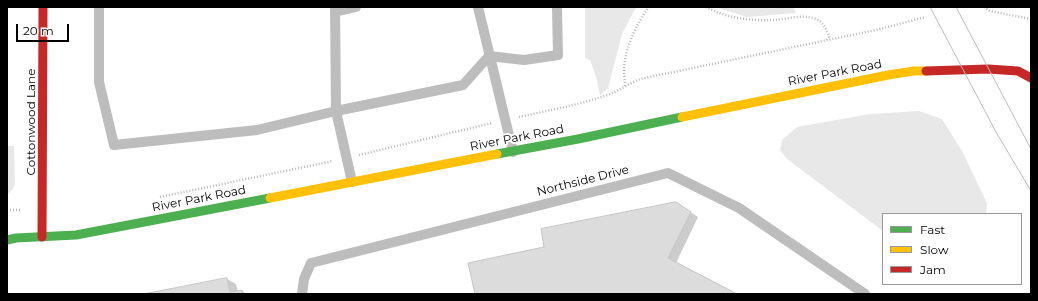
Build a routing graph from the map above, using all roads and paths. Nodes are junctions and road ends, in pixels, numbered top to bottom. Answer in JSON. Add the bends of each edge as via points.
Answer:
{"nodes":[{"id":1,"x":43,"y":7,"type":"edge"},
{"id":2,"x":99,"y":7,"type":"edge"},
{"id":3,"x":356,"y":7,"type":"edge"},
{"id":4,"x":478,"y":7,"type":"edge"},
{"id":5,"x":557,"y":7,"type":"edge"},
{"id":6,"x":649,"y":7,"type":"edge"},
{"id":7,"x":706,"y":7,"type":"edge"},
{"id":8,"x":984,"y":7,"type":"edge"},
{"id":9,"x":335,"y":9,"type":"edge"},
{"id":10,"x":926,"y":17,"type":"dead end"},
{"id":11,"x":1031,"y":19,"type":"edge"},
{"id":12,"x":830,"y":39,"type":"junction"},
{"id":13,"x":489,"y":56,"type":"junction"},
{"id":14,"x":1031,"y":78,"type":"edge"},
{"id":15,"x":625,"y":86,"type":"junction"},
{"id":16,"x":336,"y":112,"type":"junction"},
{"id":17,"x":505,"y":120,"type":"junction"},
{"id":18,"x":512,"y":152,"type":"junction"},
{"id":19,"x":347,"y":158,"type":"junction"},
{"id":20,"x":352,"y":182,"type":"junction"},
{"id":21,"x":154,"y":198,"type":"dead end"},
{"id":22,"x":7,"y":210,"type":"edge"},
{"id":23,"x":42,"y":212,"type":"junction"},
{"id":24,"x":42,"y":237,"type":"junction"},
{"id":25,"x":7,"y":240,"type":"edge"},
{"id":26,"x":302,"y":294,"type":"edge"},
{"id":27,"x":865,"y":294,"type":"edge"}],
"edges":[{"from":1,"to":23,"type":"street","name":"Cottonwood Lane"},
{"from":2,"to":16,"type":"lane","via":[[99,82],[114,145],[257,130]]},
{"from":3,"to":9,"type":"lane"},
{"from":4,"to":13,"type":"lane"},
{"from":5,"to":13,"type":"lane","via":[[558,55],[524,60]]},
{"from":6,"to":15,"type":"path","via":[[627,52]]},
{"from":7,"to":12,"type":"path","via":[[752,20],[803,16],[817,19],[826,29]]},
{"from":8,"to":11,"type":"path","via":[[990,11]]},
{"from":9,"to":16,"type":"lane"},
{"from":10,"to":12,"type":"path"},
{"from":12,"to":15,"type":"path","via":[[640,79]]},
{"from":13,"to":16,"type":"lane","via":[[463,85]]},
{"from":13,"to":17,"type":"lane"},
{"from":14,"to":18,"type":"street","name":"River Park Road","via":[[1018,71],[988,69],[914,71]]},
{"from":15,"to":17,"type":"path","via":[[596,99]]},
{"from":16,"to":19,"type":"lane"},
{"from":17,"to":18,"type":"lane"},
{"from":17,"to":19,"type":"path"},
{"from":18,"to":20,"type":"street","name":"River Park Road"},
{"from":19,"to":20,"type":"lane"},
{"from":19,"to":21,"type":"path"},
{"from":20,"to":24,"type":"street","name":"River Park Road","via":[[76,235]]},
{"from":22,"to":23,"type":"path"},
{"from":23,"to":24,"type":"street","name":"Cottonwood Lane"},
{"from":24,"to":25,"type":"street","name":"River Park Road"},
{"from":26,"to":27,"type":"lane","name":"Northside Drive","via":[[304,279],[311,262],[668,173],[739,208]]}]}
